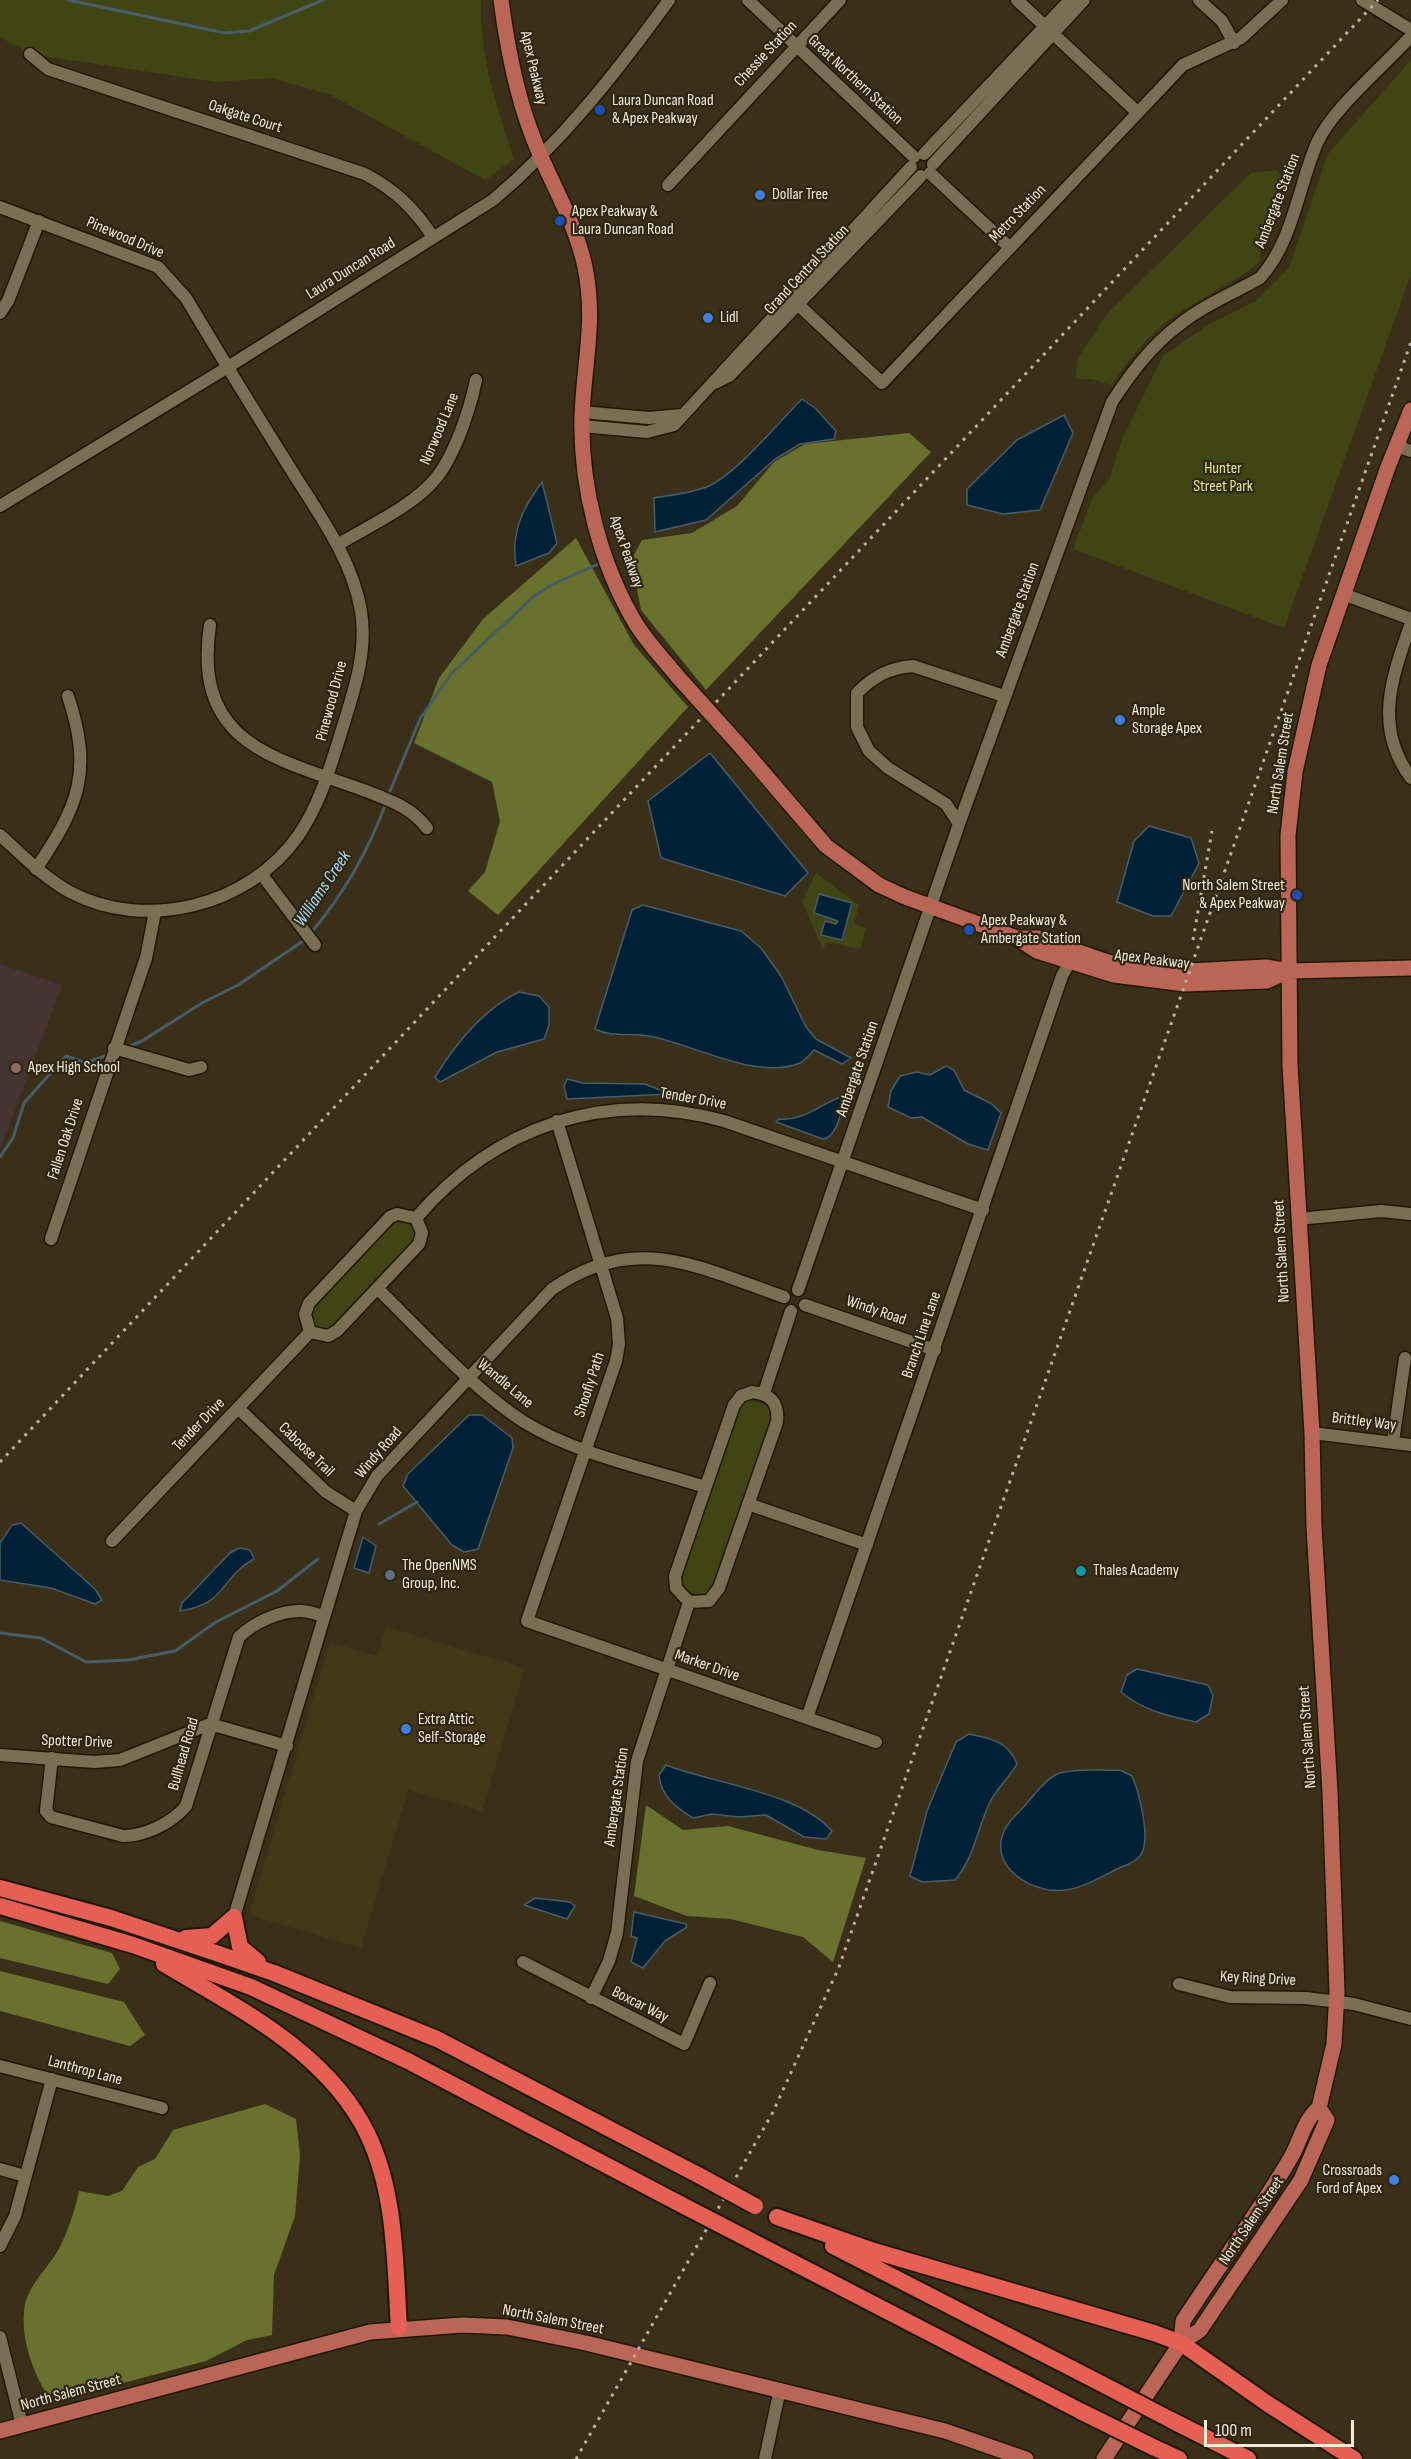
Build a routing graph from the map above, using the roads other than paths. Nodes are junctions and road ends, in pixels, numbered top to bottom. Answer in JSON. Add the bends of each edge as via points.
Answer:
{"nodes":[{"id":1,"x":501,"y":0,"type":"edge"},
{"id":2,"x":669,"y":0,"type":"edge"},
{"id":3,"x":748,"y":0,"type":"edge"},
{"id":4,"x":840,"y":0,"type":"edge"},
{"id":5,"x":1017,"y":0,"type":"edge"},
{"id":6,"x":1070,"y":0,"type":"edge"},
{"id":7,"x":1084,"y":0,"type":"edge"},
{"id":8,"x":1199,"y":0,"type":"edge"},
{"id":9,"x":1282,"y":0,"type":"edge"},
{"id":10,"x":1362,"y":0,"type":"edge"},
{"id":11,"x":1049,"y":30,"type":"junction"},
{"id":12,"x":1411,"y":30,"type":"edge"},
{"id":13,"x":1411,"y":36,"type":"edge"},
{"id":14,"x":1234,"y":43,"type":"junction"},
{"id":15,"x":796,"y":46,"type":"junction"},
{"id":16,"x":30,"y":54,"type":"dead end"},
{"id":17,"x":1137,"y":112,"type":"junction"},
{"id":18,"x":541,"y":157,"type":"junction"},
{"id":19,"x":916,"y":159,"type":"junction"},
{"id":20,"x":928,"y":171,"type":"junction"},
{"id":21,"x":668,"y":185,"type":"dead end"},
{"id":22,"x":0,"y":207,"type":"edge"},
{"id":23,"x":39,"y":221,"type":"junction"},
{"id":24,"x":433,"y":237,"type":"junction"},
{"id":25,"x":1009,"y":247,"type":"junction"},
{"id":26,"x":794,"y":301,"type":"junction"},
{"id":27,"x":0,"y":313,"type":"edge"},
{"id":28,"x":228,"y":367,"type":"junction"},
{"id":29,"x":476,"y":380,"type":"dead end"},
{"id":30,"x":1411,"y":410,"type":"edge"},
{"id":31,"x":582,"y":419,"type":"junction"},
{"id":32,"x":1404,"y":448,"type":"edge"},
{"id":33,"x":0,"y":506,"type":"edge"},
{"id":34,"x":337,"y":545,"type":"junction"},
{"id":35,"x":1343,"y":594,"type":"junction"},
{"id":36,"x":1411,"y":621,"type":"edge"},
{"id":37,"x":210,"y":625,"type":"dead end"},
{"id":38,"x":68,"y":696,"type":"dead end"},
{"id":39,"x":1004,"y":696,"type":"junction"},
{"id":40,"x":327,"y":777,"type":"junction"},
{"id":41,"x":1411,"y":778,"type":"edge"},
{"id":42,"x":959,"y":824,"type":"junction"},
{"id":43,"x":428,"y":828,"type":"dead end"},
{"id":44,"x":0,"y":835,"type":"edge"},
{"id":45,"x":36,"y":869,"type":"junction"},
{"id":46,"x":262,"y":875,"type":"junction"},
{"id":47,"x":931,"y":907,"type":"junction"},
{"id":48,"x":155,"y":912,"type":"junction"},
{"id":49,"x":1017,"y":938,"type":"junction"},
{"id":50,"x":315,"y":945,"type":"dead end"},
{"id":51,"x":1069,"y":963,"type":"junction"},
{"id":52,"x":1411,"y":968,"type":"edge"},
{"id":53,"x":1289,"y":971,"type":"junction"},
{"id":54,"x":114,"y":1048,"type":"junction"},
{"id":55,"x":201,"y":1067,"type":"dead end"},
{"id":56,"x":557,"y":1121,"type":"junction"},
{"id":57,"x":843,"y":1162,"type":"junction"},
{"id":58,"x":982,"y":1210,"type":"junction"},
{"id":59,"x":1411,"y":1214,"type":"edge"},
{"id":60,"x":416,"y":1218,"type":"junction"},
{"id":61,"x":1298,"y":1219,"type":"junction"},
{"id":62,"x":51,"y":1239,"type":"dead end"},
{"id":63,"x":600,"y":1263,"type":"junction"},
{"id":64,"x":378,"y":1289,"type":"junction"},
{"id":65,"x":798,"y":1290,"type":"junction"},
{"id":66,"x":784,"y":1297,"type":"junction"},
{"id":67,"x":805,"y":1305,"type":"junction"},
{"id":68,"x":791,"y":1311,"type":"junction"},
{"id":69,"x":309,"y":1332,"type":"junction"},
{"id":70,"x":935,"y":1350,"type":"junction"},
{"id":71,"x":1405,"y":1358,"type":"dead end"},
{"id":72,"x":471,"y":1378,"type":"junction"},
{"id":73,"x":764,"y":1393,"type":"junction"},
{"id":74,"x":238,"y":1408,"type":"junction"},
{"id":75,"x":1312,"y":1433,"type":"junction"},
{"id":76,"x":1393,"y":1442,"type":"junction"},
{"id":77,"x":1411,"y":1445,"type":"edge"},
{"id":78,"x":587,"y":1449,"type":"junction"},
{"id":79,"x":705,"y":1487,"type":"junction"},
{"id":80,"x":748,"y":1504,"type":"junction"},
{"id":81,"x":356,"y":1511,"type":"junction"},
{"id":82,"x":112,"y":1541,"type":"dead end"},
{"id":83,"x":867,"y":1545,"type":"junction"},
{"id":84,"x":689,"y":1602,"type":"junction"},
{"id":85,"x":324,"y":1616,"type":"junction"},
{"id":86,"x":527,"y":1621,"type":"joint"},
{"id":87,"x":666,"y":1669,"type":"junction"},
{"id":88,"x":807,"y":1718,"type":"junction"},
{"id":89,"x":210,"y":1724,"type":"junction"},
{"id":90,"x":876,"y":1742,"type":"dead end"},
{"id":91,"x":287,"y":1746,"type":"junction"},
{"id":92,"x":0,"y":1755,"type":"edge"},
{"id":93,"x":52,"y":1758,"type":"junction"},
{"id":94,"x":0,"y":1888,"type":"edge"},
{"id":95,"x":0,"y":1905,"type":"edge"},
{"id":96,"x":234,"y":1917,"type":"junction"},
{"id":97,"x":162,"y":1935,"type":"junction"},
{"id":98,"x":133,"y":1945,"type":"junction"},
{"id":99,"x":523,"y":1962,"type":"dead end"},
{"id":100,"x":274,"y":1973,"type":"junction"},
{"id":101,"x":710,"y":1983,"type":"dead end"},
{"id":102,"x":1179,"y":1984,"type":"dead end"},
{"id":103,"x":591,"y":1998,"type":"junction"},
{"id":104,"x":1337,"y":2001,"type":"junction"},
{"id":105,"x":1411,"y":2019,"type":"edge"},
{"id":106,"x":0,"y":2066,"type":"edge"},
{"id":107,"x":52,"y":2079,"type":"junction"},
{"id":108,"x":162,"y":2108,"type":"dead end"},
{"id":109,"x":1319,"y":2108,"type":"junction"},
{"id":110,"x":1292,"y":2157,"type":"junction"},
{"id":111,"x":0,"y":2169,"type":"edge"},
{"id":112,"x":25,"y":2176,"type":"junction"},
{"id":113,"x":777,"y":2217,"type":"junction"},
{"id":114,"x":1259,"y":2243,"type":"junction"},
{"id":115,"x":0,"y":2246,"type":"edge"},
{"id":116,"x":399,"y":2328,"type":"junction"},
{"id":117,"x":0,"y":2337,"type":"edge"},
{"id":118,"x":1181,"y":2343,"type":"junction"},
{"id":119,"x":780,"y":2389,"type":"junction"},
{"id":120,"x":22,"y":2424,"type":"junction"},
{"id":121,"x":0,"y":2431,"type":"edge"},
{"id":122,"x":765,"y":2459,"type":"edge"},
{"id":123,"x":1026,"y":2459,"type":"edge"},
{"id":124,"x":1104,"y":2459,"type":"edge"},
{"id":125,"x":1179,"y":2459,"type":"edge"},
{"id":126,"x":1248,"y":2459,"type":"edge"},
{"id":127,"x":1354,"y":2459,"type":"edge"}],
"edges":[{"from":1,"to":18,"type":"main road","name":"Apex Peakway","via":[[518,94]]},
{"from":2,"to":18,"type":"street","name":"Laura Duncan Road","via":[[623,64]]},
{"from":3,"to":15,"type":"street","name":"Great Northern Station"},
{"from":4,"to":15,"type":"street","name":"Chessie Station"},
{"from":5,"to":11,"type":"street"},
{"from":6,"to":11,"type":"street","name":"Grand Central Station"},
{"from":7,"to":11,"type":"street","name":"Grand Central Station"},
{"from":8,"to":14,"type":"street","via":[[1222,21]]},
{"from":9,"to":14,"type":"street","name":"Metro Station"},
{"from":10,"to":12,"type":"street"},
{"from":11,"to":17,"type":"street"},
{"from":11,"to":19,"type":"street","name":"Grand Central Station"},
{"from":11,"to":20,"type":"street","name":"Grand Central Station"},
{"from":13,"to":39,"type":"street","name":"Ambergate Station","via":[[1328,124],[1269,268],[1260,279],[1181,323],[1154,346],[1112,402]]},
{"from":14,"to":17,"type":"street","name":"Metro Station","via":[[1183,64]]},
{"from":15,"to":19,"type":"street","name":"Great Northern Station"},
{"from":15,"to":21,"type":"street","name":"Chessie Station"},
{"from":16,"to":24,"type":"street","name":"Oakgate Court","via":[[48,69],[364,174],[395,192]]},
{"from":17,"to":25,"type":"street","name":"Metro Station"},
{"from":18,"to":24,"type":"street","name":"Laura Duncan Road","via":[[493,200]]},
{"from":18,"to":31,"type":"main road","name":"Apex Peakway","via":[[572,223],[586,277],[590,345]]},
{"from":19,"to":20,"type":"street","via":[[914,173]]},
{"from":19,"to":20,"type":"street","via":[[929,156]]},
{"from":19,"to":26,"type":"street","name":"Grand Central Station"},
{"from":20,"to":25,"type":"street"},
{"from":20,"to":26,"type":"street","name":"Grand Central Station"},
{"from":22,"to":23,"type":"street","name":"Pinewood Drive"},
{"from":23,"to":27,"type":"street"},
{"from":23,"to":28,"type":"street","name":"Pinewood Drive","via":[[158,267],[186,298]]},
{"from":24,"to":28,"type":"street","name":"Laura Duncan Road"},
{"from":25,"to":26,"type":"street","name":"Metro Station","via":[[882,383]]},
{"from":26,"to":31,"type":"street","name":"Grand Central Station","via":[[722,370],[715,383],[674,425],[635,432]]},
{"from":28,"to":33,"type":"street","name":"Laura Duncan Road"},
{"from":28,"to":34,"type":"street","name":"Pinewood Drive"},
{"from":29,"to":34,"type":"street","name":"Norwood Lane","via":[[471,403],[437,478],[413,498]]},
{"from":30,"to":32,"type":"main road","name":"North Salem Street"},
{"from":31,"to":47,"type":"main road","name":"Apex Peakway","bridge":true,"via":[[588,496],[615,583],[643,633],[830,849],[879,885]]},
{"from":32,"to":35,"type":"main road","name":"North Salem Street"},
{"from":34,"to":40,"type":"street","name":"Pinewood Drive","via":[[358,597],[362,635],[359,670]]},
{"from":35,"to":36,"type":"street"},
{"from":35,"to":53,"type":"main road","name":"North Salem Street","via":[[1314,681],[1295,772],[1288,835]]},
{"from":36,"to":41,"type":"street","via":[[1393,672],[1388,705],[1389,732]]},
{"from":37,"to":40,"type":"street","via":[[206,650],[209,683],[227,720],[264,754]]},
{"from":38,"to":45,"type":"street","via":[[79,740],[76,796],[64,827]]},
{"from":39,"to":42,"type":"street","name":"Ambergate Station"},
{"from":39,"to":42,"type":"street","via":[[913,666],[878,675],[857,693],[857,727],[869,751],[888,768],[940,799]]},
{"from":40,"to":43,"type":"street","via":[[416,813]]},
{"from":40,"to":46,"type":"street","name":"Pinewood Drive","via":[[298,837]]},
{"from":42,"to":47,"type":"street","name":"Ambergate Station"},
{"from":44,"to":45,"type":"street","name":"Pinewood Drive"},
{"from":45,"to":48,"type":"street","name":"Pinewood Drive","via":[[89,900],[120,909]]},
{"from":46,"to":48,"type":"street","name":"Pinewood Drive","via":[[210,901]]},
{"from":46,"to":50,"type":"street"},
{"from":47,"to":49,"type":"main road","name":"Apex Peakway"},
{"from":47,"to":57,"type":"street","name":"Ambergate Station"},
{"from":48,"to":54,"type":"street","name":"Fallen Oak Drive","via":[[146,958]]},
{"from":49,"to":51,"type":"main road","name":"Apex Peakway","via":[[1037,951]]},
{"from":49,"to":53,"type":"main road","name":"Apex Peakway","via":[[1039,938],[1142,970],[1266,967]]},
{"from":51,"to":53,"type":"main road","name":"Apex Peakway","via":[[1133,979],[1185,984],[1266,981]]},
{"from":51,"to":58,"type":"street","name":"Branch Line Lane"},
{"from":52,"to":53,"type":"main road","name":"Apex Peakway"},
{"from":53,"to":61,"type":"main road","name":"North Salem Street"},
{"from":54,"to":55,"type":"street","via":[[189,1070]]},
{"from":54,"to":62,"type":"street","name":"Fallen Oak Drive"},
{"from":56,"to":57,"type":"street","name":"Tender Drive","via":[[626,1109],[685,1112],[724,1121]]},
{"from":56,"to":60,"type":"street","name":"Tender Drive","via":[[514,1138],[482,1158],[441,1191]]},
{"from":56,"to":63,"type":"street","name":"Shoofly Path"},
{"from":57,"to":58,"type":"street","name":"Tender Drive"},
{"from":57,"to":65,"type":"street","name":"Ambergate Station"},
{"from":58,"to":70,"type":"street","name":"Branch Line Lane"},
{"from":59,"to":61,"type":"street","via":[[1381,1210]]},
{"from":60,"to":64,"type":"street","via":[[422,1233],[419,1244]]},
{"from":60,"to":69,"type":"street","via":[[406,1214],[390,1217],[309,1302],[305,1314]]},
{"from":61,"to":75,"type":"main road","name":"North Salem Street"},
{"from":63,"to":66,"type":"street","name":"Windy Road","via":[[634,1257],[672,1260]]},
{"from":63,"to":72,"type":"street","name":"Windy Road","via":[[552,1289]]},
{"from":63,"to":78,"type":"street","name":"Shoofly Path","via":[[617,1318],[619,1344]]},
{"from":64,"to":69,"type":"street","via":[[337,1331],[328,1336]]},
{"from":64,"to":72,"type":"street","name":"Wandle Lane"},
{"from":65,"to":66,"type":"street","via":[[788,1291]]},
{"from":65,"to":67,"type":"street","via":[[806,1298]]},
{"from":66,"to":68,"type":"street"},
{"from":67,"to":68,"type":"street"},
{"from":67,"to":70,"type":"street","name":"Windy Road"},
{"from":68,"to":73,"type":"street"},
{"from":69,"to":74,"type":"street","name":"Tender Drive"},
{"from":70,"to":83,"type":"street","name":"Branch Line Lane"},
{"from":71,"to":76,"type":"street"},
{"from":72,"to":78,"type":"street","name":"Wandle Lane","via":[[523,1421]]},
{"from":72,"to":81,"type":"street","name":"Windy Road","via":[[377,1476]]},
{"from":73,"to":79,"type":"street","via":[[741,1396],[734,1405]]},
{"from":73,"to":80,"type":"street","via":[[777,1406],[777,1422]]},
{"from":74,"to":81,"type":"street","name":"Caboose Trail","via":[[326,1492]]},
{"from":74,"to":82,"type":"street","name":"Tender Drive"},
{"from":75,"to":76,"type":"street","name":"Brittley Way"},
{"from":75,"to":104,"type":"main road","name":"North Salem Street"},
{"from":76,"to":77,"type":"street","name":"Brittley Way"},
{"from":78,"to":79,"type":"street","name":"Wandle Lane"},
{"from":78,"to":86,"type":"street","name":"Shoofly Path"},
{"from":79,"to":84,"type":"street","via":[[675,1576],[676,1588]]},
{"from":80,"to":83,"type":"street"},
{"from":80,"to":84,"type":"street","via":[[719,1588],[709,1601]]},
{"from":81,"to":85,"type":"street","name":"Windy Road"},
{"from":83,"to":88,"type":"street","name":"Branch Line Lane"},
{"from":84,"to":87,"type":"street","name":"Ambergate Station"},
{"from":85,"to":89,"type":"street","name":"Bullhead Road","via":[[300,1611],[255,1623],[247,1629],[237,1641]]},
{"from":85,"to":91,"type":"street","name":"Windy Road"},
{"from":86,"to":87,"type":"street","name":"Marker Drive"},
{"from":87,"to":88,"type":"street","name":"Marker Drive"},
{"from":87,"to":103,"type":"street","name":"Ambergate Station","via":[[637,1761],[614,1947]]},
{"from":88,"to":90,"type":"street","name":"Marker Drive"},
{"from":89,"to":91,"type":"street"},
{"from":89,"to":93,"type":"street","name":"Spotter Drive","via":[[120,1760]]},
{"from":89,"to":93,"type":"street","name":"Bullhead Road","via":[[186,1806],[176,1818],[135,1836],[51,1817],[46,1811]]},
{"from":91,"to":96,"type":"street","name":"Windy Road"},
{"from":92,"to":93,"type":"street","name":"Spotter Drive"},
{"from":94,"to":97,"type":"highway"},
{"from":95,"to":98,"type":"highway"},
{"from":96,"to":97,"type":"highway","via":[[218,1933],[205,1938]]},
{"from":96,"to":100,"type":"highway","via":[[243,1951]]},
{"from":97,"to":100,"type":"highway"},
{"from":98,"to":116,"type":"highway","via":[[300,2051],[350,2105],[368,2136],[381,2174],[394,2245]]},
{"from":98,"to":125,"type":"highway","bridge":true,"via":[[251,1987],[408,2061]]},
{"from":99,"to":103,"type":"street","name":"Boxcar Way"},
{"from":100,"to":113,"type":"highway","bridge":true,"via":[[437,2039]]},
{"from":101,"to":103,"type":"street","name":"Boxcar Way","via":[[684,2044]]},
{"from":102,"to":104,"type":"street","name":"Key Ring Drive","via":[[1230,1997]]},
{"from":104,"to":105,"type":"street","name":"Key Ring Drive"},
{"from":104,"to":109,"type":"main road","name":"North Salem Street","via":[[1334,2044]]},
{"from":106,"to":107,"type":"street","name":"Lanthrop Lane"},
{"from":107,"to":108,"type":"street","name":"Lanthrop Lane"},
{"from":107,"to":112,"type":"street"},
{"from":109,"to":110,"type":"main road","name":"North Salem Street","via":[[1311,2114]]},
{"from":109,"to":114,"type":"main road","name":"North Salem Street","via":[[1327,2120],[1313,2157]]},
{"from":110,"to":114,"type":"main road","via":[[1282,2191],[1256,2231]]},
{"from":110,"to":118,"type":"main road","name":"North Salem Street","via":[[1183,2321]]},
{"from":111,"to":112,"type":"street"},
{"from":112,"to":115,"type":"street","via":[[13,2222]]},
{"from":113,"to":118,"type":"highway","via":[[874,2251]]},
{"from":113,"to":126,"type":"highway","bridge":true},
{"from":114,"to":118,"type":"main road","name":"North Salem Street","via":[[1200,2330]]},
{"from":116,"to":119,"type":"main road","name":"North Salem Street","via":[[507,2327]]},
{"from":116,"to":120,"type":"main road","name":"North Salem Street","via":[[338,2340]]},
{"from":117,"to":120,"type":"street"},
{"from":118,"to":124,"type":"main road","name":"North Salem Street"},
{"from":118,"to":127,"type":"highway"},
{"from":119,"to":122,"type":"street"},
{"from":119,"to":123,"type":"main road","name":"North Salem Street","via":[[945,2431]]},
{"from":120,"to":121,"type":"main road","name":"North Salem Street"}]}
